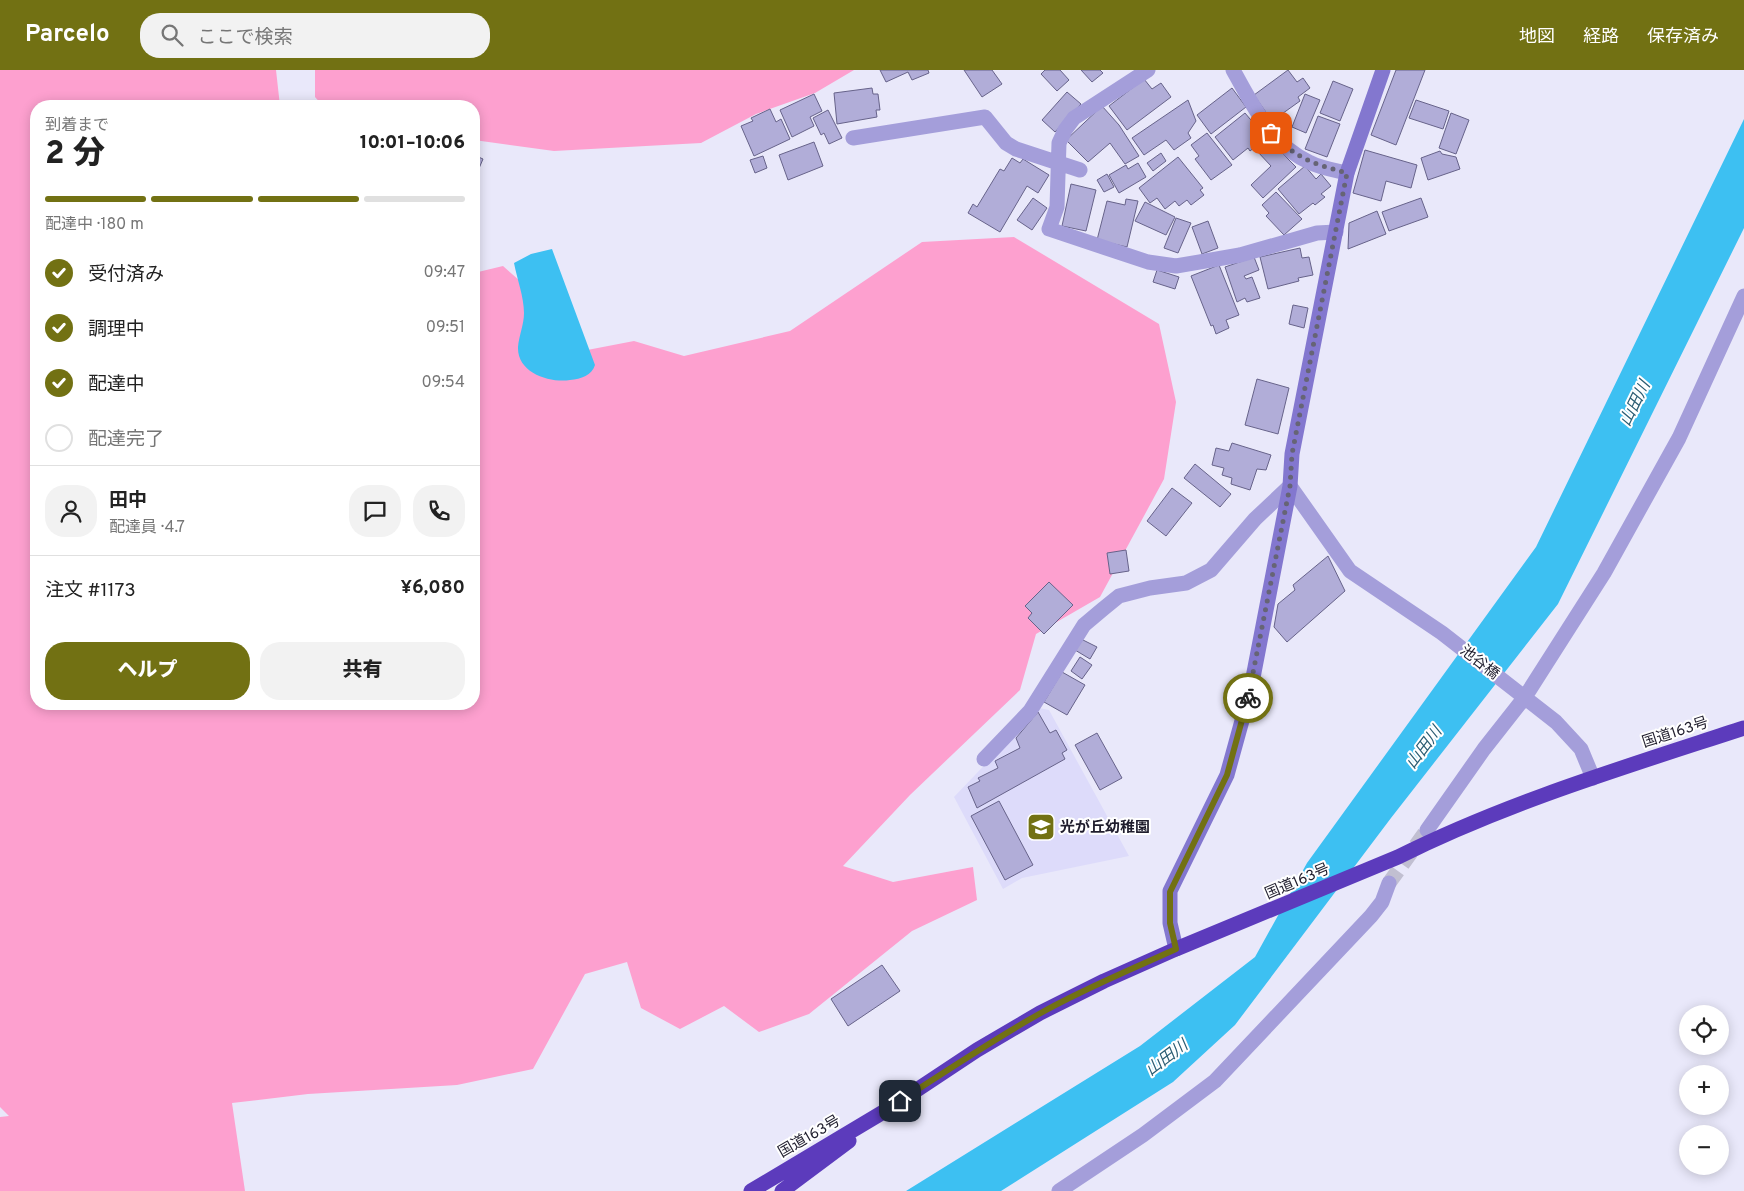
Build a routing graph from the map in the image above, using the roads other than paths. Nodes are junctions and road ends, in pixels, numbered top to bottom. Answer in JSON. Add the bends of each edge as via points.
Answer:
{"nodes":[{"id":1,"x":1148,"y":70,"type":"edge"},
{"id":2,"x":1233,"y":70,"type":"edge"},
{"id":3,"x":1383,"y":70,"type":"edge"},
{"id":4,"x":853,"y":138,"type":"dead end"},
{"id":5,"x":1059,"y":165,"type":"junction"},
{"id":6,"x":1080,"y":170,"type":"dead end"},
{"id":7,"x":1347,"y":173,"type":"junction"},
{"id":8,"x":1336,"y":232,"type":"junction"},
{"id":9,"x":1744,"y":296,"type":"edge"},
{"id":10,"x":1290,"y":486,"type":"junction"},
{"id":11,"x":1521,"y":694,"type":"junction"},
{"id":12,"x":1744,"y":728,"type":"edge"},
{"id":13,"x":984,"y":759,"type":"dead end"},
{"id":14,"x":1593,"y":778,"type":"junction"},
{"id":15,"x":1427,"y":830,"type":"tunnel mouth"},
{"id":16,"x":1389,"y":883,"type":"tunnel mouth"},
{"id":17,"x":1176,"y":949,"type":"junction"},
{"id":18,"x":885,"y":1111,"type":"junction"},
{"id":19,"x":751,"y":1191,"type":"edge"},
{"id":20,"x":782,"y":1191,"type":"edge"},
{"id":21,"x":1059,"y":1191,"type":"edge"}],
"edges":[{"from":1,"to":5,"type":"street","via":[[1074,118],[1060,143]]},
{"from":2,"to":7,"type":"street","via":[[1257,114],[1291,152],[1310,163]]},
{"from":3,"to":7,"type":"street"},
{"from":4,"to":5,"type":"street","via":[[985,117],[1016,149]]},
{"from":5,"to":6,"type":"street"},
{"from":5,"to":8,"type":"street","via":[[1057,207],[1048,229],[1148,262],[1176,266],[1240,255],[1317,233]]},
{"from":7,"to":8,"type":"street"},
{"from":8,"to":10,"type":"street","via":[[1292,454]]},
{"from":9,"to":11,"type":"street","via":[[1679,438],[1604,573]]},
{"from":10,"to":11,"type":"street","name":"池谷橋","via":[[1350,571],[1442,633]]},
{"from":10,"to":13,"type":"street","via":[[1255,519],[1211,570],[1186,583],[1119,596],[1084,625],[1030,712]]},
{"from":10,"to":17,"type":"street","via":[[1251,688],[1227,775],[1170,892],[1170,923]]},
{"from":11,"to":14,"type":"street","name":"池谷橋","via":[[1556,722],[1581,748]]},
{"from":11,"to":15,"type":"street"},
{"from":12,"to":14,"type":"highway","name":"国道163号"},
{"from":14,"to":17,"type":"highway","name":"国道163号","via":[[1436,838],[1398,857]]},
{"from":16,"to":21,"type":"street","via":[[1382,902],[1371,916],[1215,1081],[1143,1135]]},
{"from":17,"to":18,"type":"highway","name":"国道163号","via":[[1040,1013]]},
{"from":18,"to":19,"type":"highway","name":"国道163号"},
{"from":18,"to":20,"type":"highway","name":"国道163号","via":[[833,1155]]}]}
